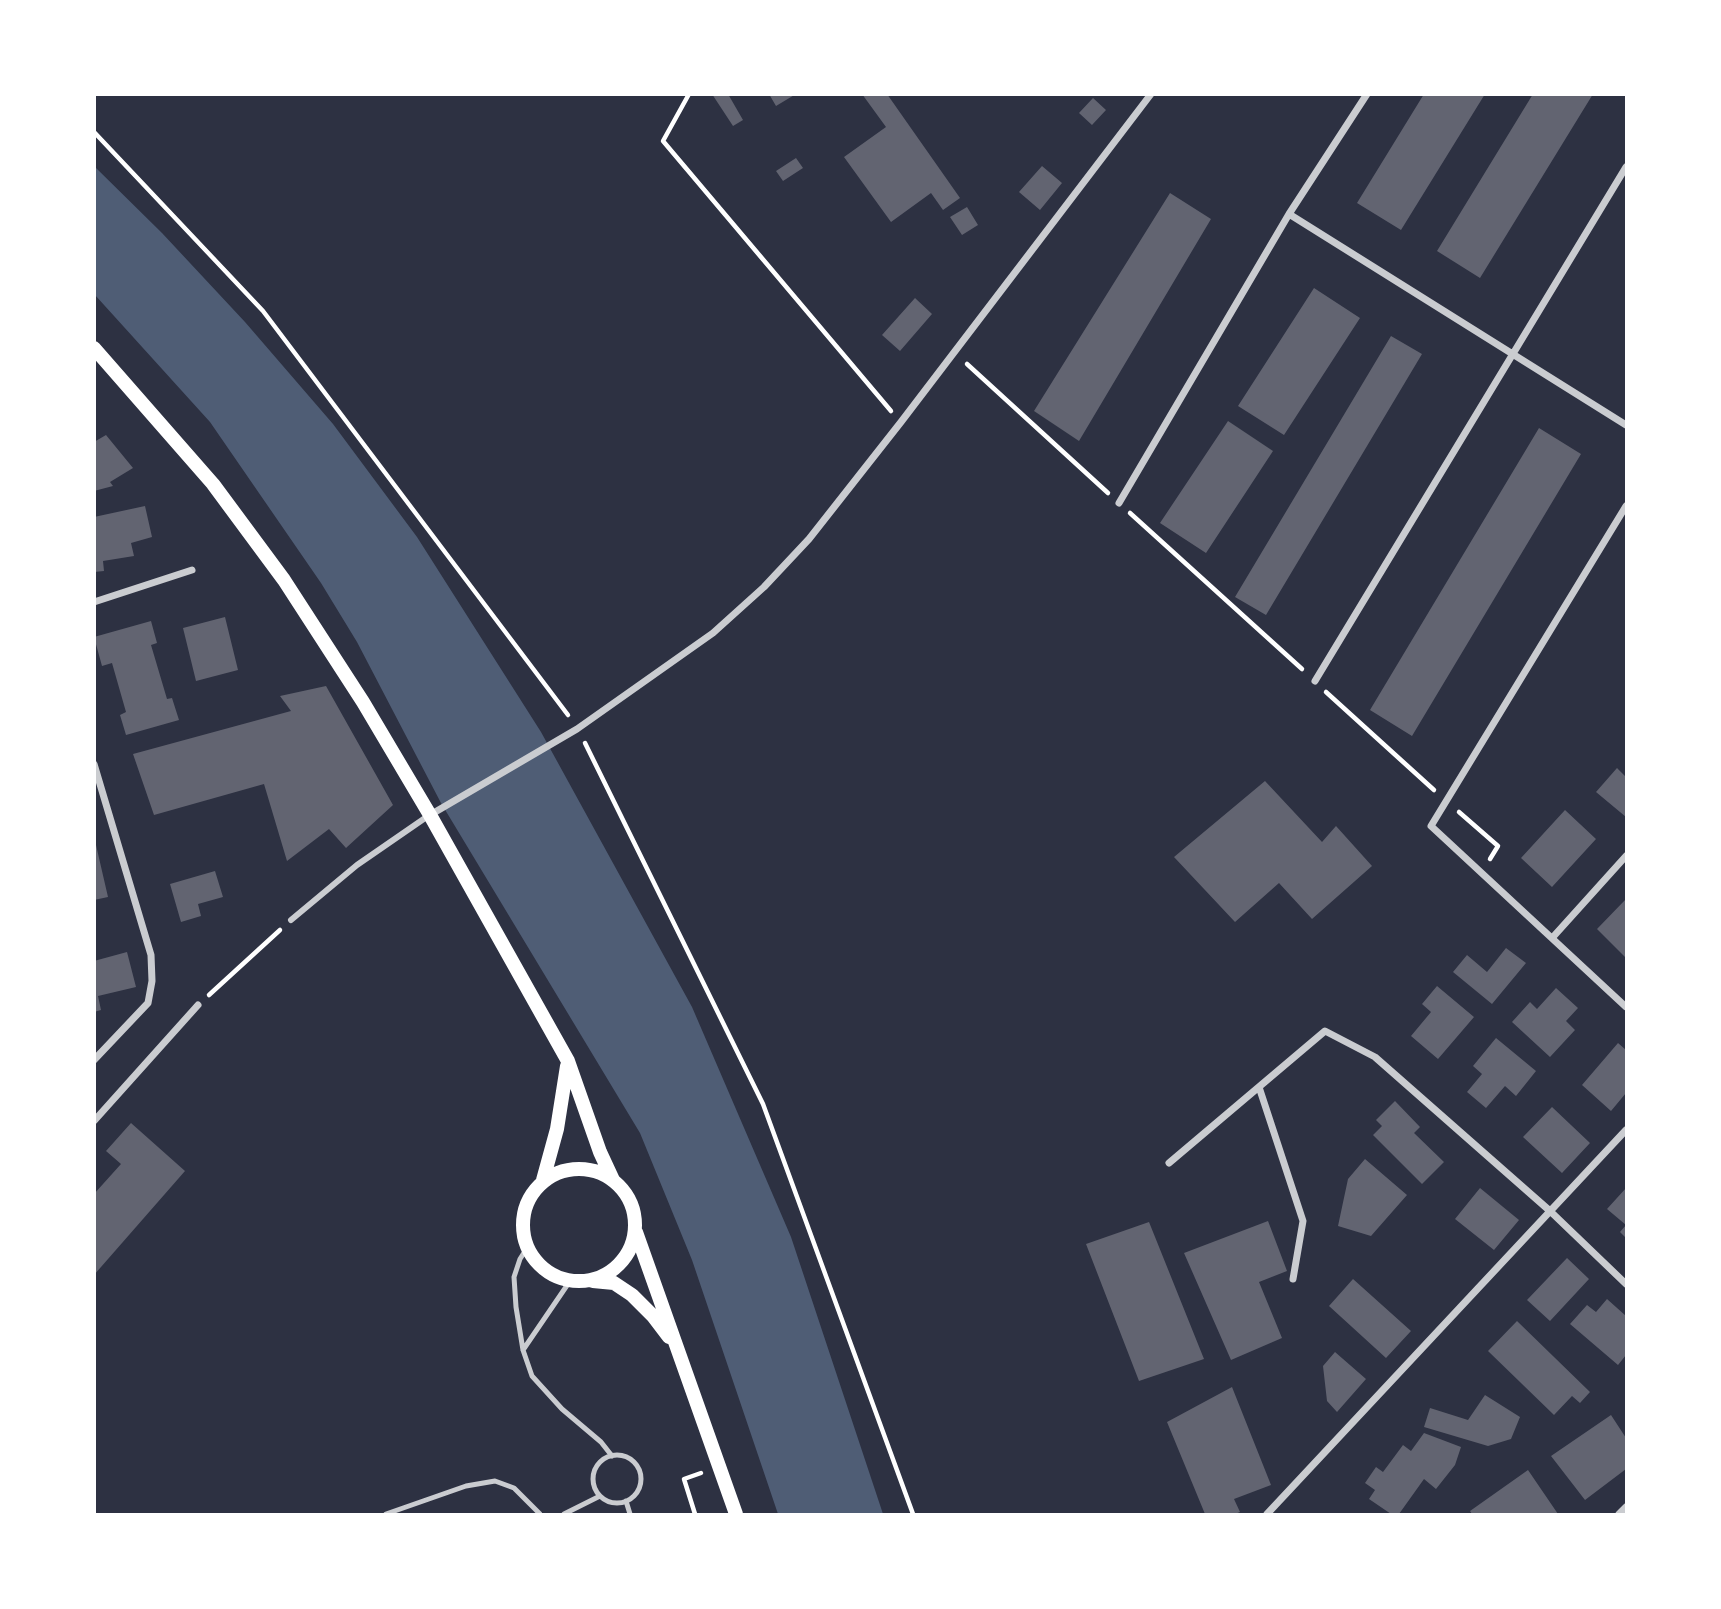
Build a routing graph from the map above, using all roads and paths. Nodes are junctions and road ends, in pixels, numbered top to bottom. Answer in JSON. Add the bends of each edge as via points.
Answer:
{"nodes":[{"id":1,"x":689,"y":94,"type":"edge"},
{"id":2,"x":1150,"y":94,"type":"edge"},
{"id":3,"x":1367,"y":94,"type":"edge"},
{"id":4,"x":94,"y":132,"type":"edge"},
{"id":5,"x":1626,"y":167,"type":"edge"},
{"id":6,"x":1289,"y":214,"type":"junction"},
{"id":7,"x":94,"y":348,"type":"edge"},
{"id":8,"x":953,"y":352,"type":"junction"},
{"id":9,"x":1514,"y":353,"type":"junction"},
{"id":10,"x":901,"y":422,"type":"junction"},
{"id":11,"x":1626,"y":425,"type":"edge"},
{"id":12,"x":1119,"y":503,"type":"junction"},
{"id":13,"x":1626,"y":506,"type":"edge"},
{"id":14,"x":192,"y":570,"type":"dead end"},
{"id":15,"x":94,"y":602,"type":"edge"},
{"id":16,"x":1315,"y":681,"type":"junction"},
{"id":17,"x":573,"y":731,"type":"junction"},
{"id":18,"x":94,"y":764,"type":"edge"},
{"id":19,"x":1446,"y":801,"type":"junction"},
{"id":20,"x":437,"y":812,"type":"junction"},
{"id":21,"x":1626,"y":856,"type":"edge"},
{"id":22,"x":1482,"y":872,"type":"junction"},
{"id":23,"x":290,"y":920,"type":"joint"},
{"id":24,"x":1553,"y":937,"type":"junction"},
{"id":25,"x":198,"y":1005,"type":"joint"},
{"id":26,"x":1626,"y":1007,"type":"edge"},
{"id":27,"x":94,"y":1060,"type":"edge"},
{"id":28,"x":568,"y":1061,"type":"junction"},
{"id":29,"x":1259,"y":1087,"type":"junction"},
{"id":30,"x":94,"y":1121,"type":"edge"},
{"id":31,"x":1626,"y":1130,"type":"edge"},
{"id":32,"x":1169,"y":1163,"type":"dead end"},
{"id":33,"x":543,"y":1180,"type":"junction"},
{"id":34,"x":613,"y":1180,"type":"junction"},
{"id":35,"x":1550,"y":1211,"type":"junction"},
{"id":36,"x":636,"y":1229,"type":"junction"},
{"id":37,"x":527,"y":1248,"type":"junction"},
{"id":38,"x":1293,"y":1279,"type":"dead end"},
{"id":39,"x":570,"y":1281,"type":"junction"},
{"id":40,"x":588,"y":1281,"type":"junction"},
{"id":41,"x":1626,"y":1284,"type":"edge"},
{"id":42,"x":523,"y":1349,"type":"junction"},
{"id":43,"x":678,"y":1349,"type":"junction"},
{"id":44,"x":612,"y":1456,"type":"junction"},
{"id":45,"x":720,"y":1468,"type":"junction"},
{"id":46,"x":600,"y":1496,"type":"junction"},
{"id":47,"x":626,"y":1501,"type":"junction"},
{"id":48,"x":1626,"y":1507,"type":"edge"},
{"id":49,"x":914,"y":1513,"type":"edge"},
{"id":50,"x":386,"y":1514,"type":"edge"},
{"id":51,"x":540,"y":1514,"type":"edge"},
{"id":52,"x":564,"y":1514,"type":"edge"},
{"id":53,"x":630,"y":1514,"type":"edge"},
{"id":54,"x":695,"y":1514,"type":"edge"},
{"id":55,"x":736,"y":1514,"type":"edge"},
{"id":56,"x":1267,"y":1514,"type":"edge"},
{"id":57,"x":1619,"y":1514,"type":"edge"}],
"edges":[{"from":1,"to":10,"type":"path","via":[[663,141]]},
{"from":2,"to":8,"type":"street"},
{"from":3,"to":6,"type":"street"},
{"from":4,"to":17,"type":"path","via":[[263,312],[566,711]]},
{"from":5,"to":9,"type":"street"},
{"from":6,"to":9,"type":"street"},
{"from":6,"to":12,"type":"street"},
{"from":7,"to":20,"type":"main road","via":[[212,484],[284,580]]},
{"from":8,"to":10,"type":"street"},
{"from":8,"to":12,"type":"path"},
{"from":9,"to":11,"type":"street"},
{"from":9,"to":16,"type":"street"},
{"from":10,"to":17,"type":"street","via":[[809,539],[764,587],[713,633]]},
{"from":12,"to":16,"type":"path"},
{"from":13,"to":19,"type":"street"},
{"from":14,"to":15,"type":"street"},
{"from":16,"to":19,"type":"path"},
{"from":17,"to":20,"type":"street"},
{"from":17,"to":49,"type":"path","via":[[590,751],[763,1104]]},
{"from":18,"to":27,"type":"street","via":[[151,955],[152,981],[148,1003]]},
{"from":19,"to":22,"type":"street","via":[[1431,825]]},
{"from":19,"to":22,"type":"path","via":[[1498,846]]},
{"from":20,"to":23,"type":"street","via":[[357,865]]},
{"from":20,"to":28,"type":"main road"},
{"from":21,"to":24,"type":"street"},
{"from":22,"to":24,"type":"street"},
{"from":23,"to":25,"type":"path"},
{"from":24,"to":26,"type":"street"},
{"from":25,"to":30,"type":"street"},
{"from":28,"to":33,"type":"main road"},
{"from":28,"to":34,"type":"main road"},
{"from":29,"to":32,"type":"street"},
{"from":29,"to":35,"type":"street","via":[[1325,1031],[1375,1057]]},
{"from":29,"to":38,"type":"street","via":[[1303,1221]]},
{"from":31,"to":35,"type":"street"},
{"from":33,"to":34,"type":"main road","via":[[579,1168]]},
{"from":33,"to":37,"type":"main road","via":[[523,1211]]},
{"from":34,"to":36,"type":"main road","via":[[634,1211]]},
{"from":35,"to":41,"type":"street"},
{"from":35,"to":56,"type":"street"},
{"from":36,"to":40,"type":"main road","via":[[621,1263]]},
{"from":36,"to":43,"type":"main road"},
{"from":37,"to":39,"type":"main road","via":[[552,1275]]},
{"from":37,"to":42,"type":"lane","via":[[514,1278]]},
{"from":39,"to":40,"type":"main road"},
{"from":39,"to":42,"type":"lane"},
{"from":40,"to":43,"type":"main road","via":[[614,1283],[632,1295]]},
{"from":42,"to":44,"type":"lane","via":[[532,1376]]},
{"from":43,"to":45,"type":"main road"},
{"from":44,"to":46,"type":"lane","via":[[594,1470]]},
{"from":44,"to":47,"type":"lane","via":[[627,1458],[638,1469],[637,1491]]},
{"from":45,"to":54,"type":"path","via":[[684,1479]]},
{"from":45,"to":55,"type":"main road"},
{"from":46,"to":47,"type":"lane","via":[[610,1502]]},
{"from":46,"to":52,"type":"lane"},
{"from":47,"to":53,"type":"lane"},
{"from":48,"to":57,"type":"street"},
{"from":50,"to":51,"type":"lane","via":[[466,1486],[495,1481],[514,1488]]}]}
